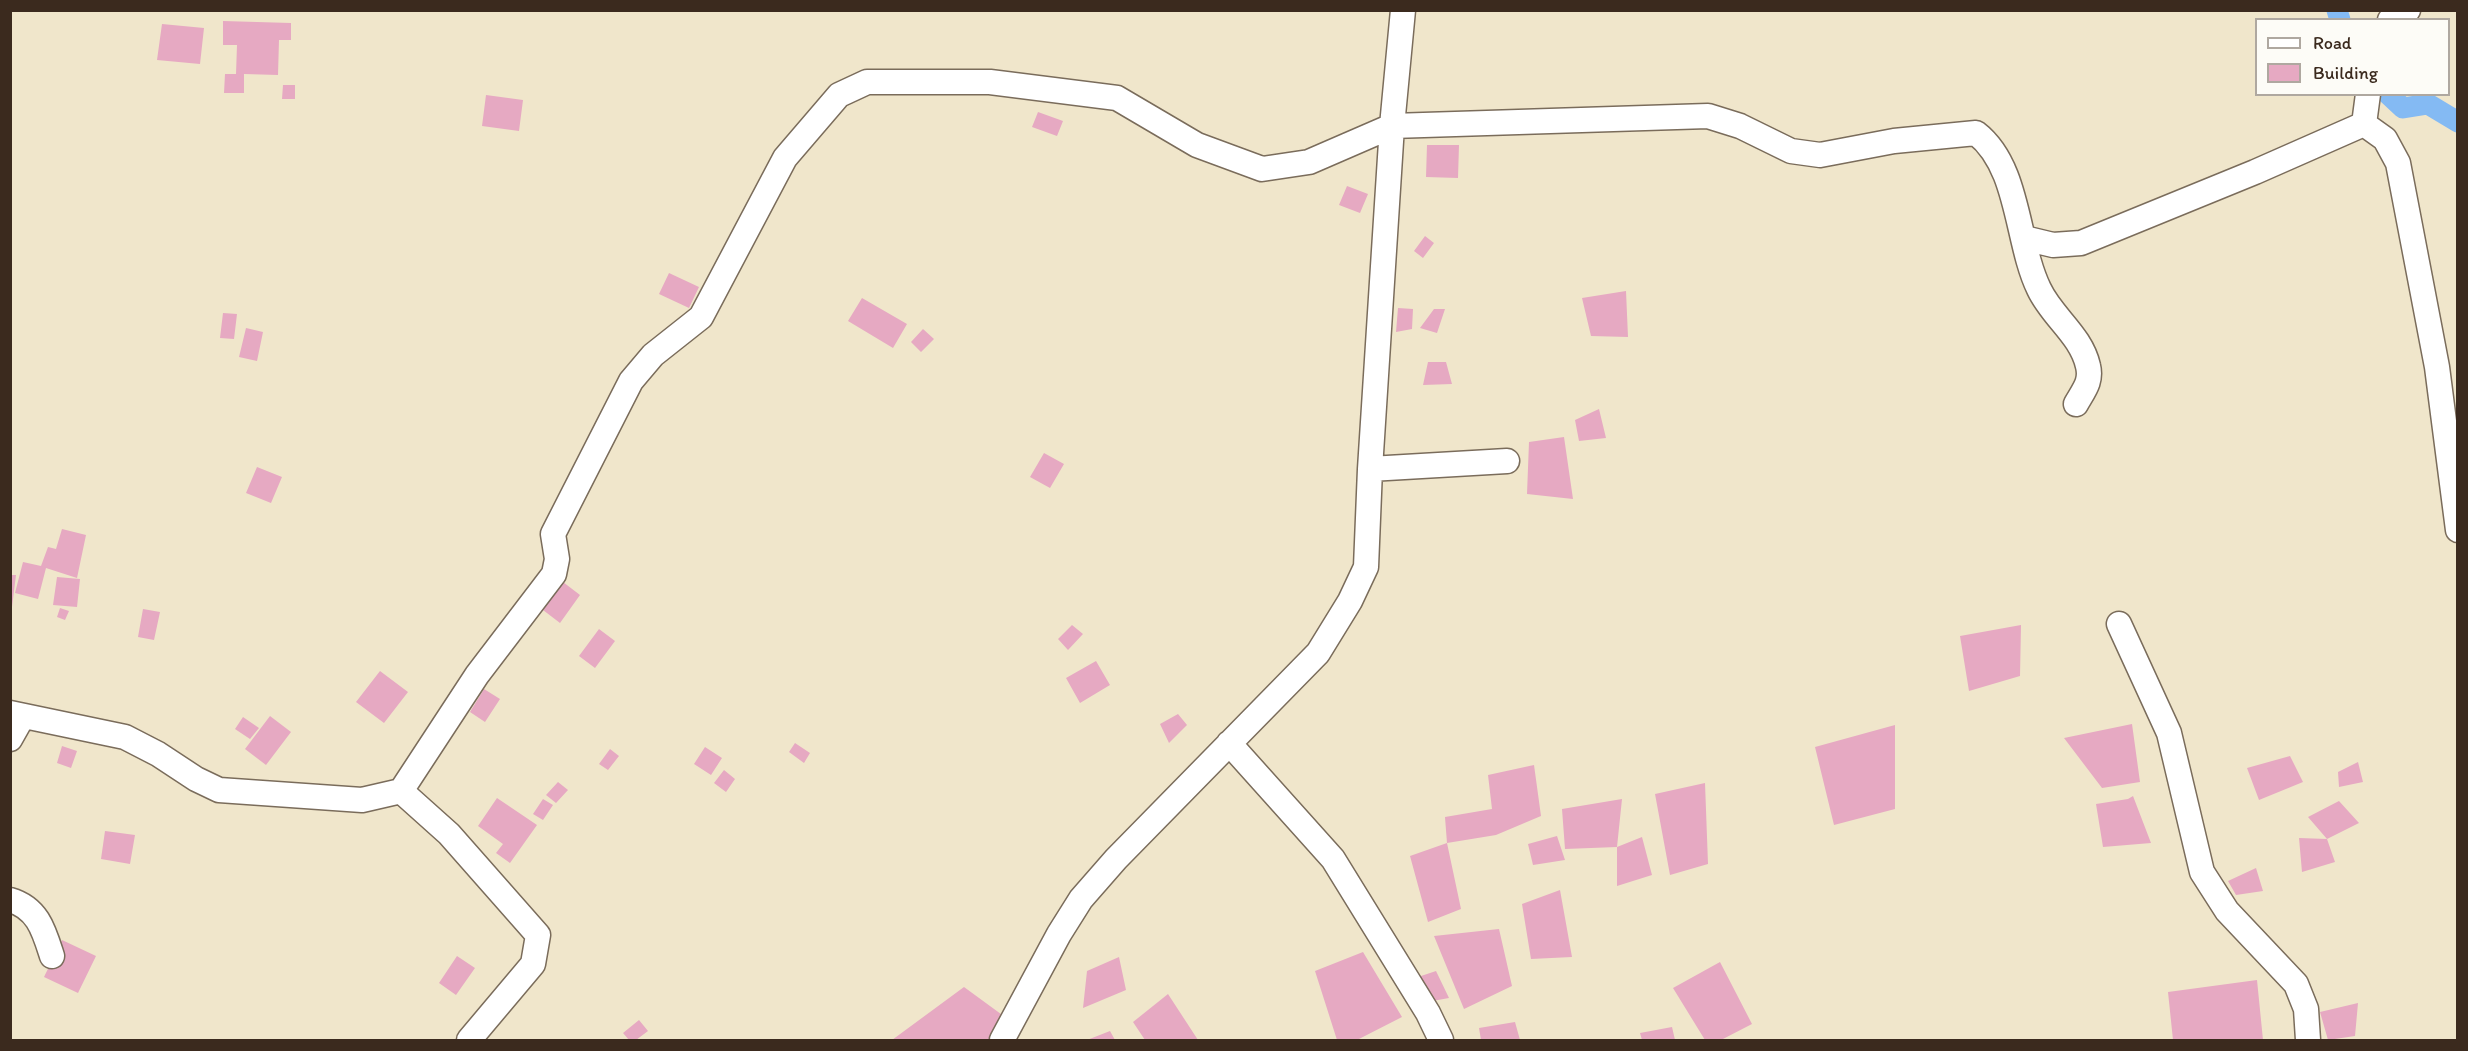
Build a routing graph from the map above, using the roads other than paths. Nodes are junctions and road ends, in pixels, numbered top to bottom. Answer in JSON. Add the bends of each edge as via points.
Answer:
{"nodes":[{"id":1,"x":1403,"y":10,"type":"edge"},
{"id":2,"x":2408,"y":10,"type":"edge"},
{"id":3,"x":2394,"y":18,"type":"edge"},
{"id":4,"x":2368,"y":96,"type":"edge"},
{"id":5,"x":2364,"y":124,"type":"junction"},
{"id":6,"x":1392,"y":126,"type":"junction"},
{"id":7,"x":2024,"y":238,"type":"junction"},
{"id":8,"x":2076,"y":404,"type":"dead end"},
{"id":9,"x":1507,"y":460,"type":"dead end"},
{"id":10,"x":1370,"y":469,"type":"junction"},
{"id":11,"x":2457,"y":530,"type":"edge"},
{"id":12,"x":2119,"y":624,"type":"dead end"},
{"id":13,"x":16,"y":715,"type":"edge"},
{"id":14,"x":10,"y":739,"type":"edge"},
{"id":15,"x":1229,"y":743,"type":"junction"},
{"id":16,"x":400,"y":791,"type":"junction"},
{"id":17,"x":10,"y":900,"type":"edge"},
{"id":18,"x":52,"y":956,"type":"dead end"},
{"id":19,"x":469,"y":1041,"type":"edge"},
{"id":20,"x":1002,"y":1041,"type":"edge"},
{"id":21,"x":1441,"y":1041,"type":"edge"},
{"id":22,"x":2308,"y":1041,"type":"edge"}],
"edges":[{"from":1,"to":6,"type":"street"},
{"from":2,"to":3,"type":"street"},
{"from":4,"to":5,"type":"street"},
{"from":5,"to":7,"type":"street","via":[[2081,243],[2053,245]]},
{"from":5,"to":11,"type":"street","via":[[2385,139],[2398,163],[2437,367]]},
{"from":6,"to":7,"type":"street","via":[[1708,116],[1740,126],[1791,151],[1820,155],[1894,141],[1976,133],[1988,141],[2000,161]]},
{"from":6,"to":10,"type":"street"},
{"from":6,"to":16,"type":"street","via":[[1309,162],[1262,169],[1197,145],[1117,98],[990,82],[867,82],[839,95],[785,158],[701,316],[653,355],[631,381],[553,534],[557,559],[554,574],[477,675]]},
{"from":7,"to":8,"type":"street","via":[[2039,290],[2080,344],[2088,366],[2090,380]]},
{"from":9,"to":10,"type":"street"},
{"from":10,"to":15,"type":"street","via":[[1366,567],[1350,601],[1318,653]]},
{"from":12,"to":22,"type":"street","via":[[2169,733],[2202,872],[2228,911],[2296,984],[2306,1009]]},
{"from":13,"to":14,"type":"street"},
{"from":13,"to":16,"type":"street","via":[[125,737],[219,790],[362,800]]},
{"from":15,"to":20,"type":"street","via":[[1081,899]]},
{"from":15,"to":21,"type":"street","via":[[1333,859],[1428,1013]]},
{"from":16,"to":19,"type":"street","via":[[449,834],[538,935],[533,964]]},
{"from":17,"to":18,"type":"street","via":[[32,910]]}]}
